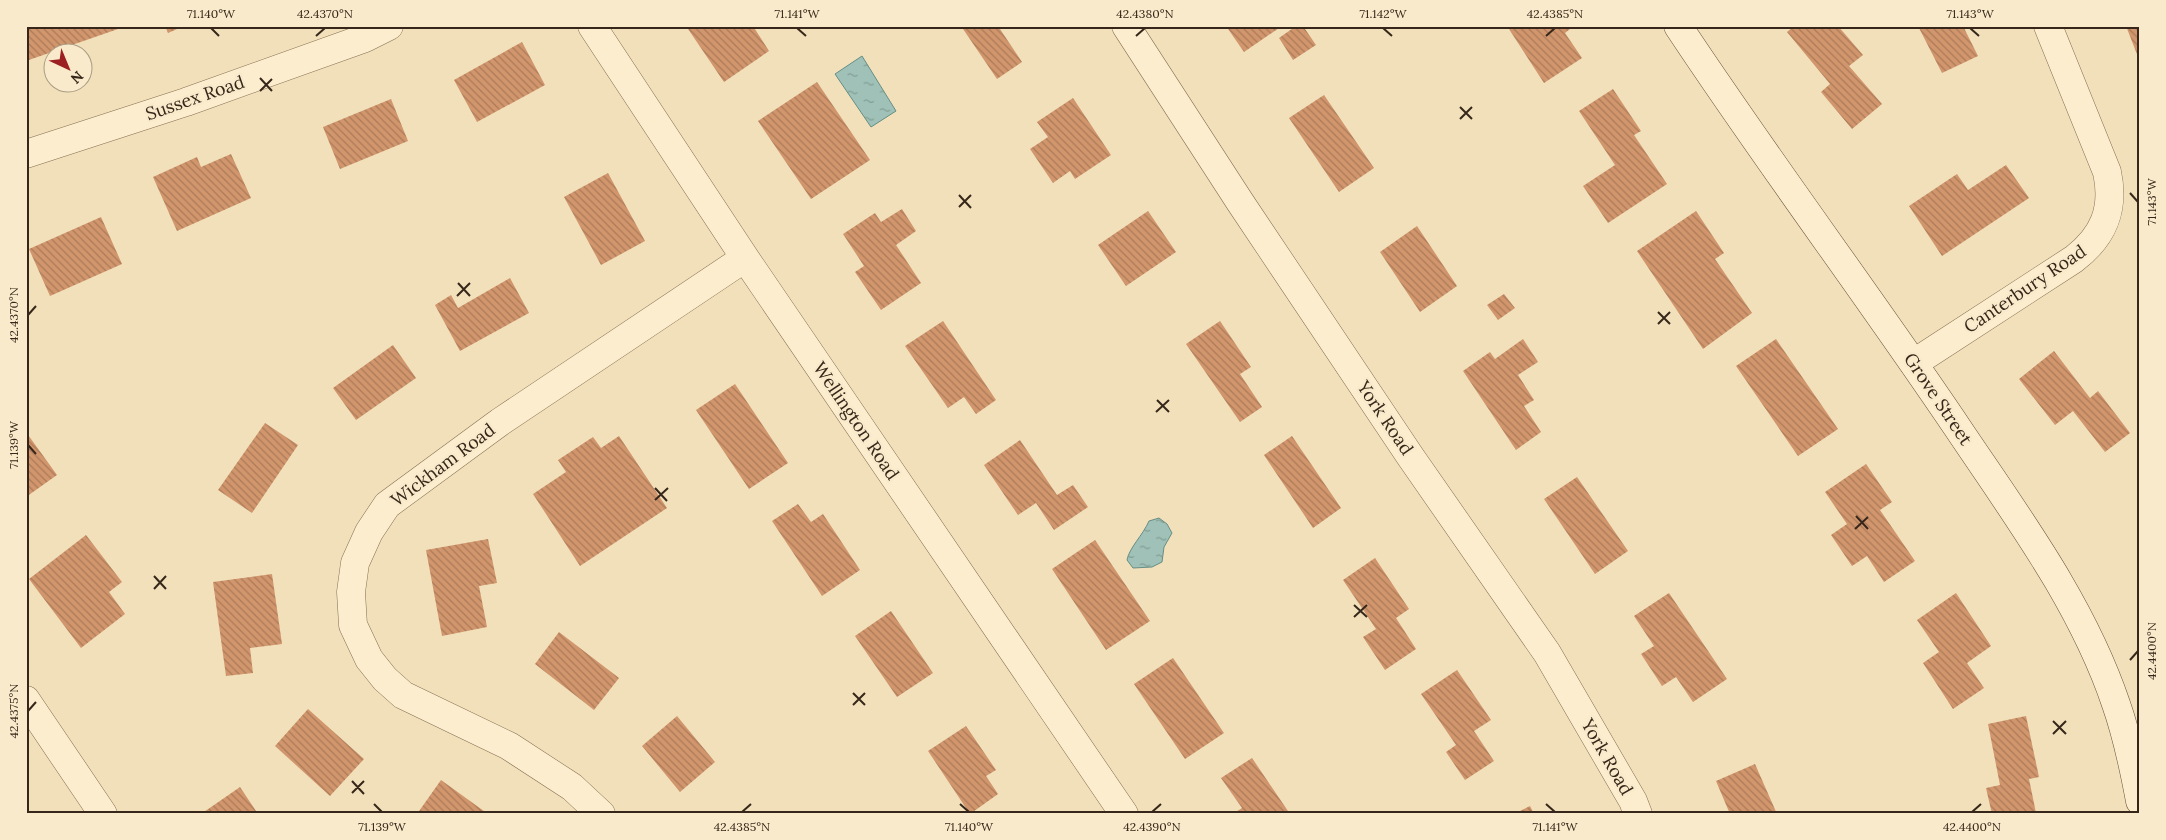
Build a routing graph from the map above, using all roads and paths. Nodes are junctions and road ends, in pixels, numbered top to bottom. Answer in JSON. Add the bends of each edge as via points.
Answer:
{"nodes":[{"id":1,"x":389,"y":26,"type":"edge"},
{"id":2,"x":592,"y":26,"type":"edge"},
{"id":3,"x":1126,"y":26,"type":"edge"},
{"id":4,"x":1678,"y":26,"type":"edge"},
{"id":5,"x":2048,"y":26,"type":"edge"},
{"id":6,"x":26,"y":154,"type":"edge"},
{"id":7,"x":745,"y":258,"type":"junction"},
{"id":8,"x":1914,"y":363,"type":"junction"},
{"id":9,"x":26,"y":700,"type":"edge"},
{"id":10,"x":2140,"y":801,"type":"edge"},
{"id":11,"x":103,"y":814,"type":"edge"},
{"id":12,"x":601,"y":814,"type":"edge"},
{"id":13,"x":1124,"y":814,"type":"edge"},
{"id":14,"x":1638,"y":814,"type":"edge"}],
"edges":[{"from":1,"to":6,"type":"street","name":"Sussex Road","via":[[365,38],[186,102]]},
{"from":2,"to":7,"type":"street","name":"Wellington Road"},
{"from":3,"to":14,"type":"street","name":"York Road","via":[[1377,407],[1547,653]]},
{"from":4,"to":8,"type":"street","name":"Grove Street","via":[[1726,99]]},
{"from":5,"to":8,"type":"street","name":"Canterbury Road","via":[[2107,172],[2111,197],[2104,224],[2086,250],[2074,260]]},
{"from":7,"to":12,"type":"street","name":"Wickham Road","via":[[500,422],[387,506],[369,532],[355,564],[351,592],[353,625],[369,659],[386,679],[403,695],[510,746],[572,787]]},
{"from":7,"to":13,"type":"street","name":"Wellington Road"},
{"from":8,"to":10,"type":"street","name":"Grove Street","via":[[2025,529],[2083,627],[2117,705]]},
{"from":9,"to":11,"type":"street"}]}
